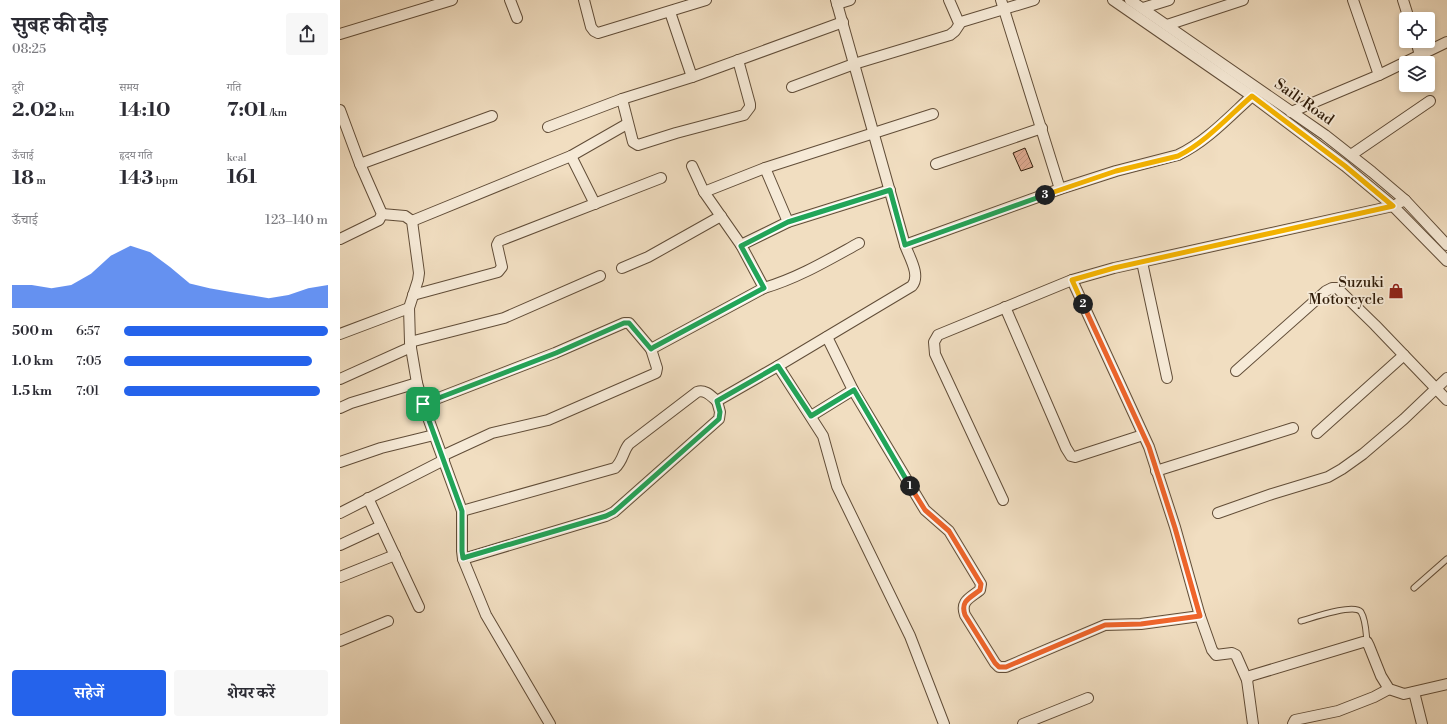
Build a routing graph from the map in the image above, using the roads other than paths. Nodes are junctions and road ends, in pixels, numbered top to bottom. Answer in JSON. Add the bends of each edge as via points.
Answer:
{"nodes":[{"id":1,"x":452,"y":0,"type":"edge"},
{"id":2,"x":510,"y":0,"type":"edge"},
{"id":3,"x":584,"y":0,"type":"edge"},
{"id":4,"x":706,"y":0,"type":"edge"},
{"id":5,"x":850,"y":0,"type":"edge"},
{"id":6,"x":949,"y":0,"type":"edge"},
{"id":7,"x":1034,"y":0,"type":"edge"},
{"id":8,"x":1113,"y":0,"type":"edge"},
{"id":9,"x":1130,"y":0,"type":"edge"},
{"id":10,"x":1169,"y":0,"type":"edge"},
{"id":11,"x":1243,"y":0,"type":"edge"},
{"id":12,"x":1353,"y":0,"type":"edge"},
{"id":13,"x":1403,"y":0,"type":"edge"},
{"id":14,"x":837,"y":2,"type":"edge"},
{"id":15,"x":1002,"y":4,"type":"edge"},
{"id":16,"x":1143,"y":8,"type":"junction"},
{"id":17,"x":670,"y":12,"type":"junction"},
{"id":18,"x":1407,"y":12,"type":"edge"},
{"id":19,"x":517,"y":18,"type":"dead end"},
{"id":20,"x":843,"y":22,"type":"junction"},
{"id":21,"x":959,"y":23,"type":"junction"},
{"id":22,"x":1167,"y":25,"type":"junction"},
{"id":23,"x":340,"y":34,"type":"edge"},
{"id":24,"x":1447,"y":42,"type":"edge"},
{"id":25,"x":1418,"y":48,"type":"edge"},
{"id":26,"x":1420,"y":55,"type":"junction"},
{"id":27,"x":738,"y":60,"type":"junction"},
{"id":28,"x":854,"y":64,"type":"junction"},
{"id":29,"x":1379,"y":75,"type":"junction"},
{"id":30,"x":692,"y":77,"type":"junction"},
{"id":31,"x":792,"y":87,"type":"dead end"},
{"id":32,"x":1252,"y":96,"type":"junction"},
{"id":33,"x":622,"y":99,"type":"junction"},
{"id":34,"x":1430,"y":101,"type":"dead end"},
{"id":35,"x":340,"y":110,"type":"edge"},
{"id":36,"x":1292,"y":112,"type":"junction"},
{"id":37,"x":933,"y":114,"type":"dead end"},
{"id":38,"x":492,"y":116,"type":"dead end"},
{"id":39,"x":627,"y":124,"type":"junction"},
{"id":40,"x":548,"y":127,"type":"dead end"},
{"id":41,"x":1042,"y":128,"type":"junction"},
{"id":42,"x":874,"y":134,"type":"junction"},
{"id":43,"x":1351,"y":155,"type":"junction"},
{"id":44,"x":571,"y":156,"type":"junction"},
{"id":45,"x":360,"y":164,"type":"junction"},
{"id":46,"x":936,"y":164,"type":"dead end"},
{"id":47,"x":692,"y":166,"type":"dead end"},
{"id":48,"x":766,"y":168,"type":"junction"},
{"id":49,"x":661,"y":178,"type":"dead end"},
{"id":50,"x":1060,"y":189,"type":"junction"},
{"id":51,"x":890,"y":190,"type":"junction"},
{"id":52,"x":704,"y":192,"type":"junction"},
{"id":53,"x":1405,"y":200,"type":"junction"},
{"id":54,"x":595,"y":204,"type":"junction"},
{"id":55,"x":1393,"y":206,"type":"junction"},
{"id":56,"x":382,"y":214,"type":"junction"},
{"id":57,"x":721,"y":216,"type":"junction"},
{"id":58,"x":412,"y":221,"type":"junction"},
{"id":59,"x":788,"y":222,"type":"junction"},
{"id":60,"x":340,"y":239,"type":"edge"},
{"id":61,"x":1445,"y":241,"type":"edge"},
{"id":62,"x":859,"y":243,"type":"dead end"},
{"id":63,"x":905,"y":245,"type":"junction"},
{"id":64,"x":741,"y":246,"type":"junction"},
{"id":65,"x":1447,"y":261,"type":"edge"},
{"id":66,"x":1142,"y":262,"type":"junction"},
{"id":67,"x":622,"y":268,"type":"dead end"},
{"id":68,"x":600,"y":276,"type":"dead end"},
{"id":69,"x":1072,"y":280,"type":"junction"},
{"id":70,"x":764,"y":288,"type":"junction"},
{"id":71,"x":413,"y":295,"type":"junction"},
{"id":72,"x":1005,"y":307,"type":"junction"},
{"id":73,"x":409,"y":308,"type":"junction"},
{"id":74,"x":340,"y":334,"type":"edge"},
{"id":75,"x":826,"y":337,"type":"junction"},
{"id":76,"x":411,"y":345,"type":"junction"},
{"id":77,"x":651,"y":349,"type":"junction"},
{"id":78,"x":1404,"y":355,"type":"junction"},
{"id":79,"x":778,"y":366,"type":"junction"},
{"id":80,"x":1236,"y":371,"type":"dead end"},
{"id":81,"x":1167,"y":378,"type":"dead end"},
{"id":82,"x":1447,"y":378,"type":"edge"},
{"id":83,"x":340,"y":379,"type":"edge"},
{"id":84,"x":417,"y":383,"type":"junction"},
{"id":85,"x":1436,"y":388,"type":"junction"},
{"id":86,"x":854,"y":390,"type":"junction"},
{"id":87,"x":1447,"y":400,"type":"edge"},
{"id":88,"x":717,"y":401,"type":"junction"},
{"id":89,"x":423,"y":404,"type":"junction"},
{"id":90,"x":340,"y":408,"type":"edge"},
{"id":91,"x":811,"y":416,"type":"junction"},
{"id":92,"x":1293,"y":428,"type":"dead end"},
{"id":93,"x":1317,"y":433,"type":"dead end"},
{"id":94,"x":434,"y":434,"type":"junction"},
{"id":95,"x":1143,"y":435,"type":"junction"},
{"id":96,"x":443,"y":458,"type":"junction"},
{"id":97,"x":340,"y":462,"type":"edge"},
{"id":98,"x":1156,"y":471,"type":"junction"},
{"id":99,"x":368,"y":498,"type":"junction"},
{"id":100,"x":1003,"y":500,"type":"dead end"},
{"id":101,"x":462,"y":511,"type":"junction"},
{"id":102,"x":340,"y":513,"type":"edge"},
{"id":103,"x":1218,"y":513,"type":"dead end"},
{"id":104,"x":381,"y":526,"type":"junction"},
{"id":105,"x":340,"y":545,"type":"edge"},
{"id":106,"x":395,"y":555,"type":"junction"},
{"id":107,"x":463,"y":558,"type":"junction"},
{"id":108,"x":1447,"y":559,"type":"edge"},
{"id":109,"x":340,"y":577,"type":"edge"},
{"id":110,"x":1414,"y":588,"type":"dead end"},
{"id":111,"x":418,"y":607,"type":"dead end"},
{"id":112,"x":1200,"y":616,"type":"junction"},
{"id":113,"x":388,"y":621,"type":"dead end"},
{"id":114,"x":1301,"y":621,"type":"dead end"},
{"id":115,"x":340,"y":641,"type":"edge"},
{"id":116,"x":1367,"y":642,"type":"junction"},
{"id":117,"x":1247,"y":680,"type":"junction"},
{"id":118,"x":1447,"y":684,"type":"edge"},
{"id":119,"x":1389,"y":689,"type":"junction"},
{"id":120,"x":1414,"y":692,"type":"junction"},
{"id":121,"x":1088,"y":698,"type":"dead end"},
{"id":122,"x":550,"y":724,"type":"edge"},
{"id":123,"x":944,"y":724,"type":"edge"},
{"id":124,"x":1023,"y":724,"type":"edge"},
{"id":125,"x":1253,"y":724,"type":"edge"},
{"id":126,"x":1293,"y":724,"type":"edge"},
{"id":127,"x":1422,"y":724,"type":"edge"}],
"edges":[{"from":1,"to":23,"type":"street"},
{"from":2,"to":19,"type":"street"},
{"from":3,"to":17,"type":"street","via":[[591,27],[598,33]]},
{"from":4,"to":17,"type":"street"},
{"from":5,"to":14,"type":"street"},
{"from":6,"to":21,"type":"street"},
{"from":7,"to":15,"type":"street"},
{"from":8,"to":32,"type":"street"},
{"from":9,"to":16,"type":"street","name":"Saili Road"},
{"from":10,"to":16,"type":"street"},
{"from":11,"to":22,"type":"street"},
{"from":12,"to":29,"type":"street"},
{"from":13,"to":18,"type":"street"},
{"from":14,"to":20,"type":"street"},
{"from":15,"to":21,"type":"street"},
{"from":15,"to":41,"type":"street"},
{"from":16,"to":22,"type":"street","name":"Saili Road"},
{"from":17,"to":30,"type":"street"},
{"from":20,"to":27,"type":"street"},
{"from":20,"to":28,"type":"street"},
{"from":21,"to":28,"type":"street","via":[[956,31],[950,35]]},
{"from":22,"to":36,"type":"street","name":"Saili Road"},
{"from":24,"to":26,"type":"street"},
{"from":25,"to":26,"type":"street"},
{"from":26,"to":29,"type":"street"},
{"from":27,"to":30,"type":"street"},
{"from":27,"to":39,"type":"street","via":[[750,104],[744,115],[638,145],[633,142]]},
{"from":28,"to":31,"type":"street"},
{"from":28,"to":42,"type":"street"},
{"from":29,"to":36,"type":"street"},
{"from":30,"to":33,"type":"street"},
{"from":32,"to":50,"type":"street","via":[[1210,134],[1178,156],[1116,171]]},
{"from":32,"to":55,"type":"street","via":[[1345,166]]},
{"from":33,"to":39,"type":"street"},
{"from":33,"to":40,"type":"street"},
{"from":34,"to":43,"type":"street"},
{"from":35,"to":45,"type":"street"},
{"from":36,"to":43,"type":"street","name":"Saili Road"},
{"from":37,"to":42,"type":"street"},
{"from":38,"to":45,"type":"street"},
{"from":39,"to":44,"type":"street"},
{"from":41,"to":46,"type":"street"},
{"from":41,"to":50,"type":"street"},
{"from":42,"to":48,"type":"street"},
{"from":42,"to":51,"type":"street"},
{"from":43,"to":53,"type":"street","name":"Saili Road"},
{"from":44,"to":54,"type":"street"},
{"from":44,"to":58,"type":"street"},
{"from":45,"to":56,"type":"street"},
{"from":47,"to":52,"type":"street"},
{"from":48,"to":52,"type":"street"},
{"from":48,"to":59,"type":"street"},
{"from":49,"to":54,"type":"street"},
{"from":50,"to":63,"type":"street"},
{"from":51,"to":59,"type":"street"},
{"from":51,"to":63,"type":"street"},
{"from":52,"to":57,"type":"street"},
{"from":53,"to":55,"type":"street"},
{"from":53,"to":61,"type":"street","name":"Saili Road"},
{"from":54,"to":71,"type":"street","via":[[499,241],[497,245],[502,268],[498,272]]},
{"from":55,"to":65,"type":"street"},
{"from":55,"to":66,"type":"street"},
{"from":56,"to":58,"type":"street","via":[[405,216]]},
{"from":56,"to":60,"type":"street","via":[[379,220]]},
{"from":57,"to":64,"type":"street"},
{"from":57,"to":67,"type":"street","via":[[648,257]]},
{"from":58,"to":71,"type":"street","via":[[419,273]]},
{"from":59,"to":64,"type":"street"},
{"from":62,"to":70,"type":"street","via":[[809,271]]},
{"from":63,"to":75,"type":"street","via":[[916,274],[912,286]]},
{"from":64,"to":70,"type":"street"},
{"from":66,"to":69,"type":"street"},
{"from":66,"to":81,"type":"street"},
{"from":68,"to":76,"type":"street","via":[[504,318]]},
{"from":69,"to":72,"type":"street"},
{"from":69,"to":95,"type":"street"},
{"from":70,"to":77,"type":"street"},
{"from":71,"to":73,"type":"street"},
{"from":72,"to":95,"type":"street","via":[[1071,456],[1075,457]]},
{"from":72,"to":100,"type":"street","via":[[938,336],[933,346],[934,354]]},
{"from":73,"to":74,"type":"street"},
{"from":73,"to":76,"type":"street"},
{"from":75,"to":79,"type":"street"},
{"from":75,"to":86,"type":"street"},
{"from":76,"to":83,"type":"street"},
{"from":76,"to":84,"type":"street"},
{"from":77,"to":89,"type":"street","via":[[629,323],[624,323],[556,353]]},
{"from":77,"to":96,"type":"street","via":[[657,368],[656,374],[548,420],[492,433]]},
{"from":78,"to":80,"type":"street","via":[[1337,288],[1332,288]]},
{"from":78,"to":85,"type":"street"},
{"from":78,"to":93,"type":"street"},
{"from":79,"to":88,"type":"street"},
{"from":79,"to":91,"type":"street"},
{"from":82,"to":85,"type":"street"},
{"from":84,"to":89,"type":"street"},
{"from":84,"to":90,"type":"street"},
{"from":85,"to":87,"type":"street"},
{"from":85,"to":103,"type":"street","via":[[1398,424],[1342,469]]},
{"from":86,"to":91,"type":"street"},
{"from":86,"to":112,"type":"street","via":[[925,510],[949,531],[981,584],[980,590],[965,602],[963,608],[999,667],[1006,667],[1105,625],[1141,624]]},
{"from":88,"to":101,"type":"street","via":[[706,392],[697,392],[629,444],[615,468]]},
{"from":88,"to":107,"type":"street","via":[[719,419],[614,512]]},
{"from":89,"to":94,"type":"street"},
{"from":91,"to":123,"type":"street","via":[[822,436],[837,486],[910,636]]},
{"from":92,"to":98,"type":"street"},
{"from":94,"to":96,"type":"street"},
{"from":94,"to":97,"type":"street"},
{"from":95,"to":98,"type":"street"},
{"from":96,"to":99,"type":"street"},
{"from":96,"to":101,"type":"street"},
{"from":98,"to":112,"type":"street"},
{"from":99,"to":102,"type":"street"},
{"from":99,"to":104,"type":"street"},
{"from":101,"to":107,"type":"street"},
{"from":104,"to":105,"type":"street"},
{"from":104,"to":106,"type":"street"},
{"from":106,"to":109,"type":"street"},
{"from":106,"to":111,"type":"street"},
{"from":107,"to":122,"type":"street","via":[[486,615]]},
{"from":108,"to":110,"type":"lane"},
{"from":112,"to":117,"type":"street","via":[[1214,653],[1236,655]]},
{"from":113,"to":115,"type":"street"},
{"from":114,"to":116,"type":"lane","via":[[1350,608],[1357,609],[1363,616]]},
{"from":116,"to":117,"type":"street","via":[[1358,642],[1250,676]]},
{"from":116,"to":119,"type":"street"},
{"from":117,"to":125,"type":"street"},
{"from":118,"to":120,"type":"street"},
{"from":119,"to":120,"type":"street","via":[[1404,694]]},
{"from":119,"to":126,"type":"street","via":[[1338,711],[1295,720]]},
{"from":120,"to":127,"type":"street"},
{"from":121,"to":124,"type":"street"}]}
